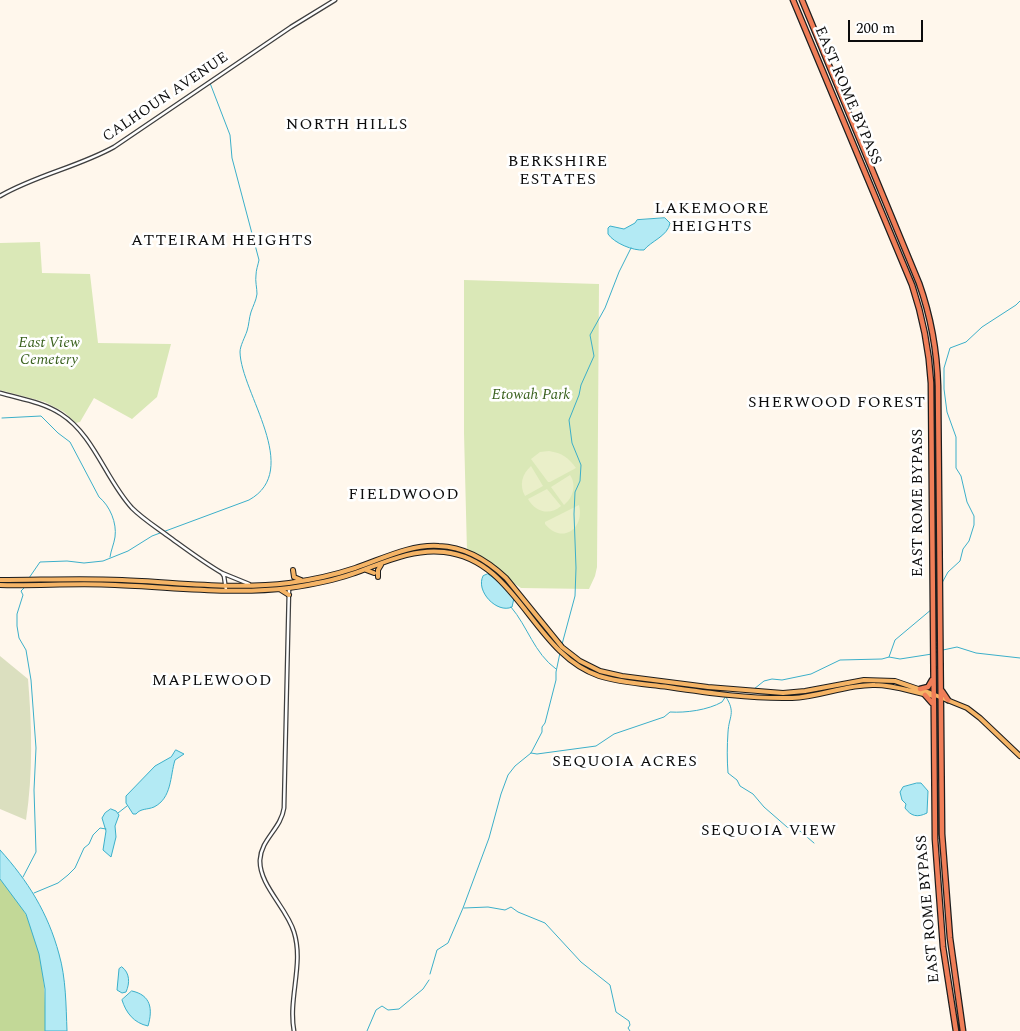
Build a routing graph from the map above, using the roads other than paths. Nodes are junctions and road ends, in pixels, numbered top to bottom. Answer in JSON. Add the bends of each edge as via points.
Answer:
{"nodes":[{"id":1,"x":335,"y":0,"type":"edge"},
{"id":2,"x":793,"y":0,"type":"edge"},
{"id":3,"x":802,"y":0,"type":"edge"},
{"id":4,"x":0,"y":196,"type":"edge"},
{"id":5,"x":0,"y":393,"type":"edge"},
{"id":6,"x":382,"y":564,"type":"junction"},
{"id":7,"x":293,"y":570,"type":"dead end"},
{"id":8,"x":363,"y":570,"type":"junction"},
{"id":9,"x":222,"y":572,"type":"junction"},
{"id":10,"x":374,"y":573,"type":"dead end"},
{"id":11,"x":378,"y":577,"type":"dead end"},
{"id":12,"x":0,"y":580,"type":"edge"},
{"id":13,"x":303,"y":581,"type":"junction"},
{"id":14,"x":0,"y":585,"type":"edge"},
{"id":15,"x":253,"y":585,"type":"junction"},
{"id":16,"x":289,"y":586,"type":"junction"},
{"id":17,"x":225,"y":587,"type":"junction"},
{"id":18,"x":279,"y":589,"type":"junction"},
{"id":19,"x":289,"y":595,"type":"junction"},
{"id":20,"x":560,"y":648,"type":"junction"},
{"id":21,"x":933,"y":679,"type":"junction"},
{"id":22,"x":941,"y":687,"type":"junction"},
{"id":23,"x":920,"y":689,"type":"junction"},
{"id":24,"x":925,"y":695,"type":"junction"},
{"id":25,"x":933,"y":695,"type":"junction"},
{"id":26,"x":940,"y":697,"type":"junction"},
{"id":27,"x":950,"y":700,"type":"junction"},
{"id":28,"x":933,"y":707,"type":"junction"},
{"id":29,"x":941,"y":709,"type":"junction"},
{"id":30,"x":1020,"y":756,"type":"edge"},
{"id":31,"x":294,"y":1031,"type":"edge"},
{"id":32,"x":956,"y":1031,"type":"edge"},
{"id":33,"x":963,"y":1031,"type":"edge"}],
"edges":[{"from":1,"to":4,"type":"street","name":"CALHOUN AVENUE","via":[[114,146]]},
{"from":2,"to":21,"type":"highway","name":"EAST ROME BYPASS","via":[[912,285],[925,333],[930,383]]},
{"from":3,"to":22,"type":"highway","name":"EAST ROME BYPASS","via":[[919,283],[933,331],[938,386]]},
{"from":5,"to":9,"type":"street","via":[[41,404],[72,422],[138,513],[192,554]]},
{"from":6,"to":8,"type":"main road"},
{"from":6,"to":11,"type":"main road"},
{"from":6,"to":20,"type":"main road","via":[[427,551],[470,558],[502,581]]},
{"from":7,"to":13,"type":"main road","via":[[295,578]]},
{"from":8,"to":10,"type":"main road"},
{"from":8,"to":16,"type":"main road","via":[[330,580]]},
{"from":9,"to":15,"type":"street"},
{"from":9,"to":17,"type":"street"},
{"from":12,"to":17,"type":"main road","via":[[92,579]]},
{"from":13,"to":16,"type":"main road"},
{"from":13,"to":20,"type":"main road","via":[[413,548],[438,546],[457,549],[482,559],[500,572]]},
{"from":14,"to":17,"type":"main road"},
{"from":15,"to":16,"type":"main road"},
{"from":15,"to":17,"type":"main road"},
{"from":16,"to":18,"type":"main road"},
{"from":16,"to":19,"type":"street"},
{"from":17,"to":18,"type":"main road"},
{"from":18,"to":19,"type":"main road"},
{"from":19,"to":31,"type":"street","via":[[284,808],[279,824],[263,847],[260,863],[265,879],[296,937]]},
{"from":20,"to":23,"type":"main road","via":[[584,664],[605,672],[700,686],[793,693],[878,680]]},
{"from":20,"to":24,"type":"main road","via":[[574,663],[602,677],[622,682],[793,698],[865,685],[904,688]]},
{"from":21,"to":23,"type":"highway","via":[[928,687]]},
{"from":21,"to":25,"type":"highway","name":"EAST ROME BYPASS"},
{"from":22,"to":26,"type":"highway","name":"EAST ROME BYPASS"},
{"from":22,"to":27,"type":"highway"},
{"from":23,"to":25,"type":"main road"},
{"from":24,"to":25,"type":"main road"},
{"from":24,"to":28,"type":"highway"},
{"from":25,"to":26,"type":"main road"},
{"from":25,"to":28,"type":"highway","name":"EAST ROME BYPASS"},
{"from":26,"to":27,"type":"main road"},
{"from":26,"to":29,"type":"highway","name":"EAST ROME BYPASS"},
{"from":27,"to":29,"type":"highway"},
{"from":27,"to":30,"type":"main road","via":[[974,713]]},
{"from":28,"to":32,"type":"highway","name":"EAST ROME BYPASS","via":[[936,871]]},
{"from":29,"to":33,"type":"highway","name":"EAST ROME BYPASS","via":[[945,884]]}]}
